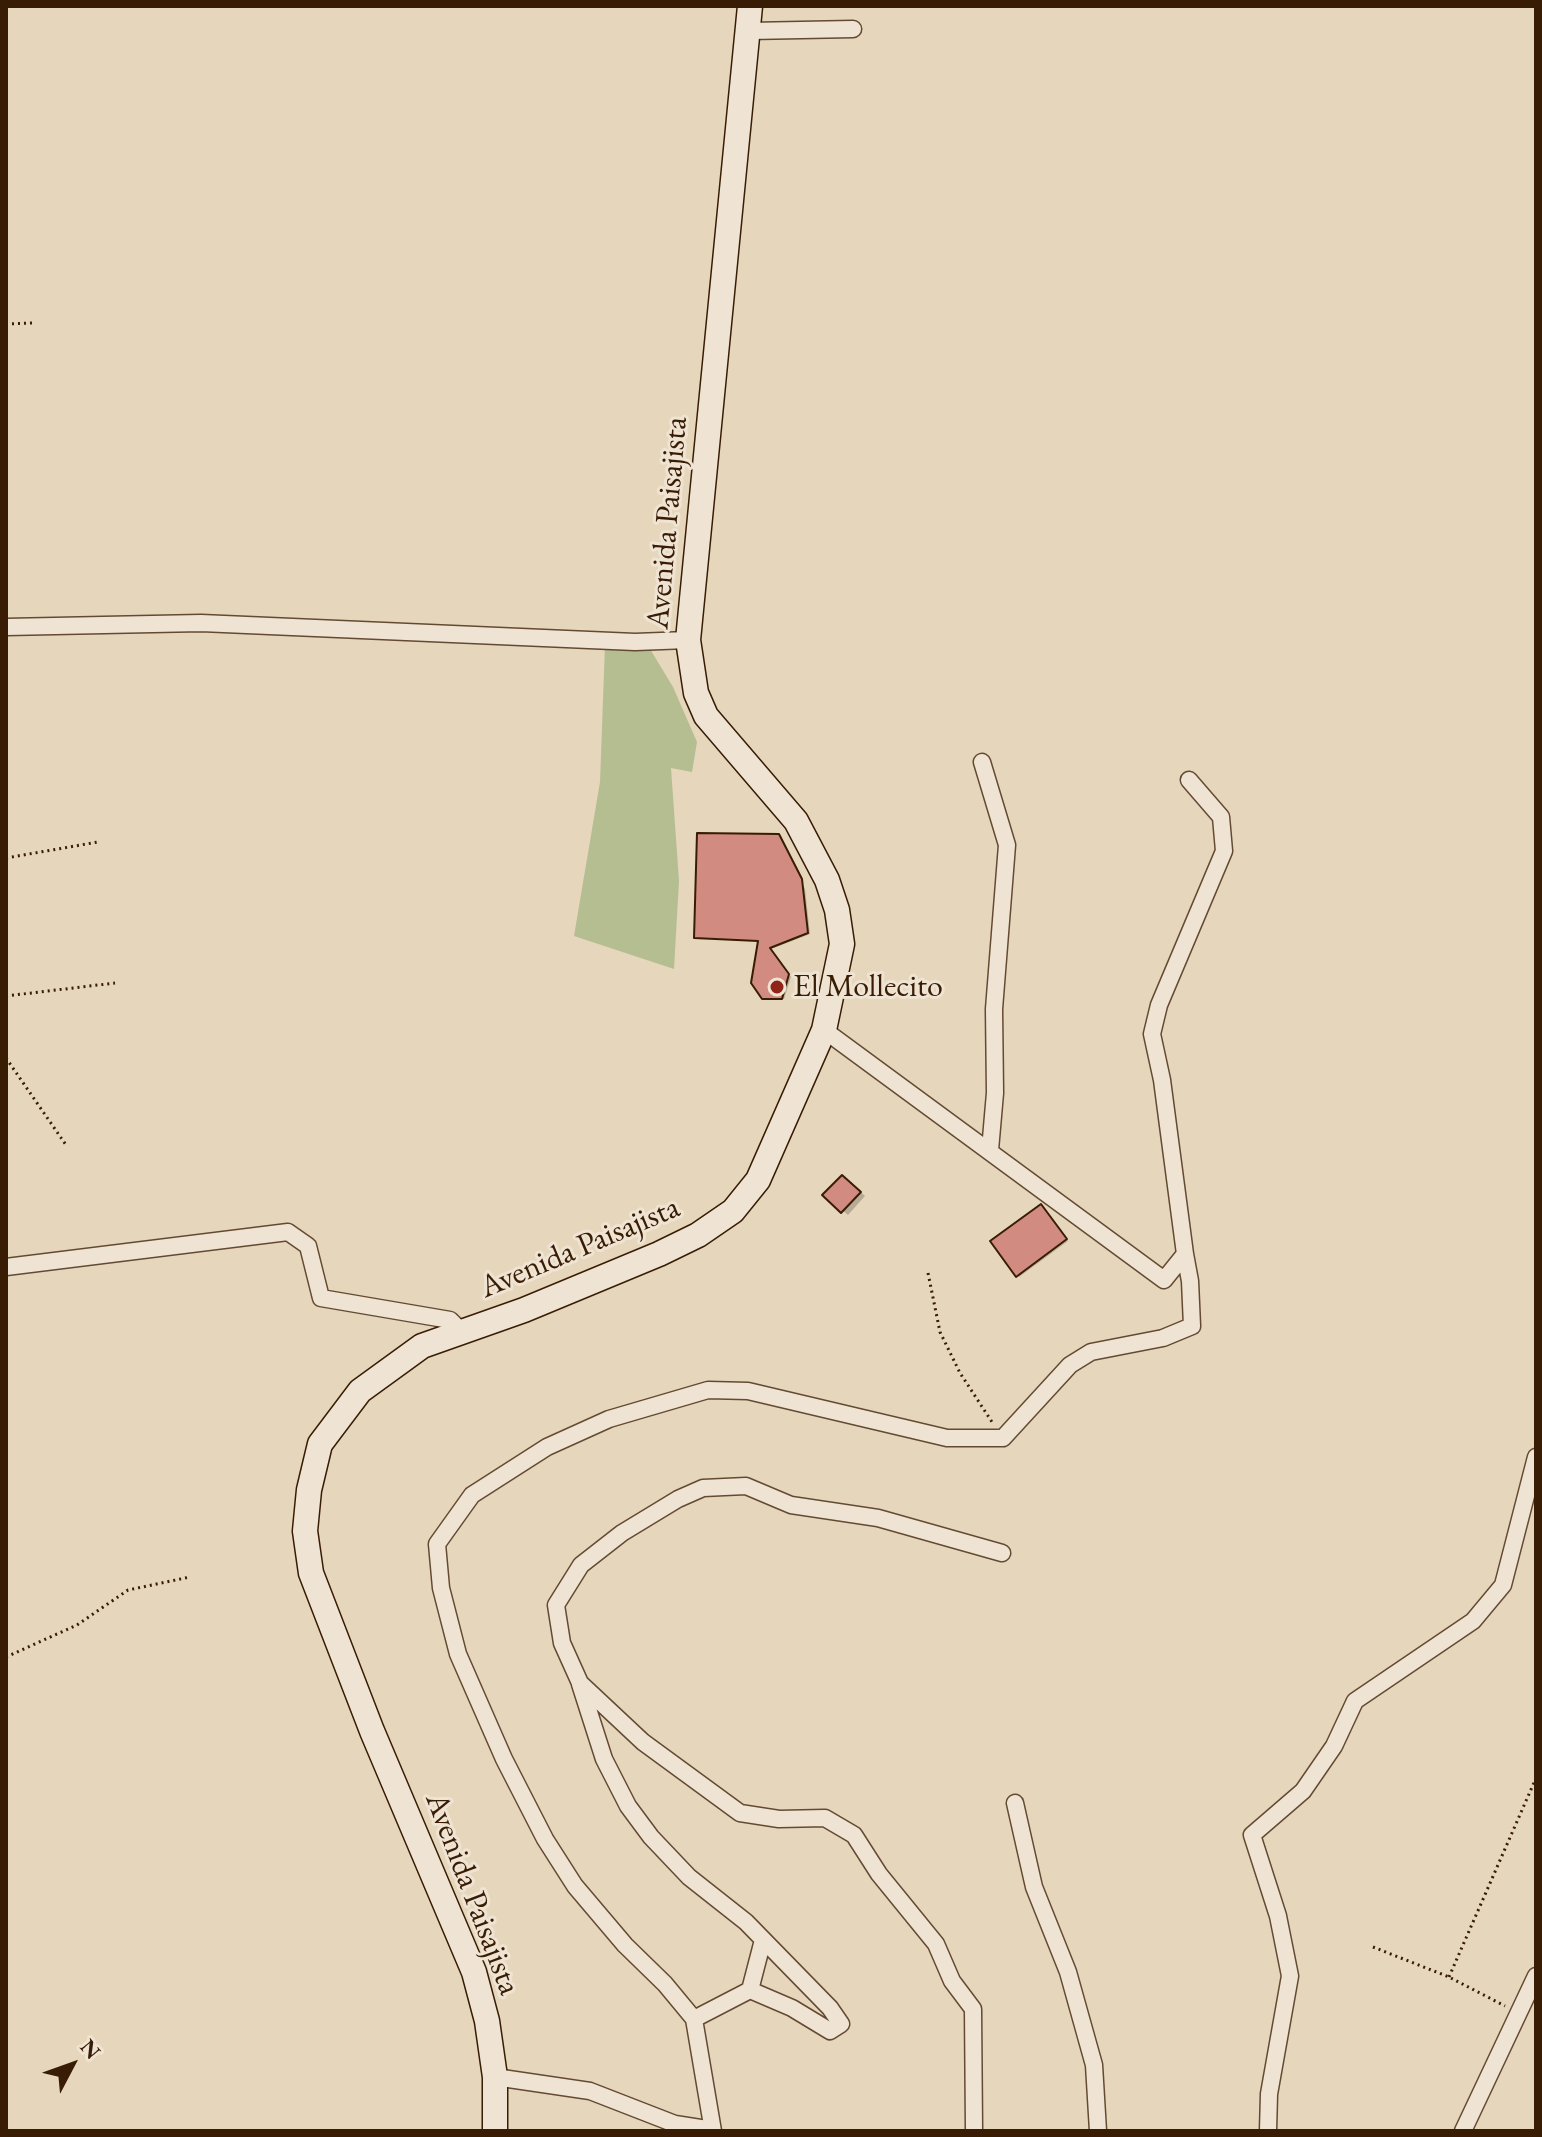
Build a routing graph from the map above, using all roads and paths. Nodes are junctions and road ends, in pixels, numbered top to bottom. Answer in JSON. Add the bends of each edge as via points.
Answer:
{"nodes":[{"id":1,"x":750,"y":6,"type":"edge"},
{"id":2,"x":853,"y":29,"type":"dead end"},
{"id":3,"x":749,"y":31,"type":"junction"},
{"id":4,"x":32,"y":323,"type":"dead end"},
{"id":5,"x":6,"y":324,"type":"edge"},
{"id":6,"x":6,"y":627,"type":"edge"},
{"id":7,"x":688,"y":640,"type":"junction"},
{"id":8,"x":982,"y":762,"type":"dead end"},
{"id":9,"x":1189,"y":780,"type":"dead end"},
{"id":10,"x":98,"y":842,"type":"dead end"},
{"id":11,"x":6,"y":858,"type":"edge"},
{"id":12,"x":115,"y":983,"type":"dead end"},
{"id":13,"x":6,"y":996,"type":"edge"},
{"id":14,"x":824,"y":1030,"type":"junction"},
{"id":15,"x":6,"y":1058,"type":"edge"},
{"id":16,"x":66,"y":1145,"type":"dead end"},
{"id":17,"x":990,"y":1150,"type":"junction"},
{"id":18,"x":1185,"y":1254,"type":"junction"},
{"id":19,"x":6,"y":1267,"type":"edge"},
{"id":20,"x":928,"y":1273,"type":"dead end"},
{"id":21,"x":462,"y":1332,"type":"junction"},
{"id":22,"x":1003,"y":1438,"type":"junction"},
{"id":23,"x":1536,"y":1457,"type":"edge"},
{"id":24,"x":1002,"y":1553,"type":"dead end"},
{"id":25,"x":190,"y":1577,"type":"dead end"},
{"id":26,"x":6,"y":1657,"type":"edge"},
{"id":27,"x":580,"y":1683,"type":"junction"},
{"id":28,"x":1536,"y":1778,"type":"edge"},
{"id":29,"x":1015,"y":1803,"type":"dead end"},
{"id":30,"x":763,"y":1940,"type":"junction"},
{"id":31,"x":1373,"y":1947,"type":"dead end"},
{"id":32,"x":1536,"y":1976,"type":"edge"},
{"id":33,"x":1449,"y":1977,"type":"junction"},
{"id":34,"x":750,"y":1990,"type":"junction"},
{"id":35,"x":1520,"y":2014,"type":"junction"},
{"id":36,"x":694,"y":2019,"type":"junction"},
{"id":37,"x":495,"y":2077,"type":"junction"},
{"id":38,"x":713,"y":2130,"type":"edge"},
{"id":39,"x":495,"y":2131,"type":"edge"},
{"id":40,"x":974,"y":2131,"type":"edge"},
{"id":41,"x":1098,"y":2131,"type":"edge"},
{"id":42,"x":1268,"y":2131,"type":"edge"},
{"id":43,"x":1463,"y":2131,"type":"edge"}],
"edges":[{"from":1,"to":3,"type":"main road","name":"Avenida Paisajista"},
{"from":2,"to":3,"type":"street"},
{"from":3,"to":7,"type":"main road","name":"Avenida Paisajista"},
{"from":4,"to":5,"type":"path"},
{"from":6,"to":7,"type":"street","via":[[201,623]]},
{"from":7,"to":14,"type":"main road","name":"Avenida Paisajista","via":[[696,693],[706,716],[796,821],[827,880],[842,944]]},
{"from":8,"to":17,"type":"street","via":[[1007,845]]},
{"from":9,"to":18,"type":"street","via":[[1221,817],[1224,851],[1159,1005],[1152,1034]]},
{"from":10,"to":11,"type":"path"},
{"from":12,"to":13,"type":"path"},
{"from":14,"to":17,"type":"street"},
{"from":14,"to":21,"type":"main road","name":"Avenida Paisajista","via":[[758,1180],[733,1211],[659,1254]]},
{"from":15,"to":16,"type":"path"},
{"from":17,"to":18,"type":"street","via":[[1164,1280]]},
{"from":18,"to":22,"type":"street","via":[[1192,1326],[1163,1338],[1091,1352],[1070,1365]]},
{"from":19,"to":21,"type":"street","via":[[288,1232],[308,1246],[321,1298],[450,1320]]},
{"from":20,"to":22,"type":"path","via":[[940,1332]]},
{"from":21,"to":37,"type":"main road","name":"Avenida Paisajista","via":[[422,1346],[360,1391],[320,1444],[305,1531],[322,1602],[474,1972]]},
{"from":22,"to":36,"type":"street","via":[[947,1438],[748,1391],[708,1390],[609,1419],[547,1447],[472,1495],[437,1544],[441,1588],[458,1654],[545,1839],[575,1886]]},
{"from":23,"to":42,"type":"street","via":[[1503,1585],[1473,1621],[1355,1701],[1334,1746],[1303,1791],[1252,1835],[1278,1916],[1290,1976],[1269,2094]]},
{"from":24,"to":27,"type":"street","via":[[878,1518],[791,1505],[746,1486],[703,1488],[622,1533],[581,1565],[556,1605],[562,1643]]},
{"from":25,"to":26,"type":"path","via":[[128,1590],[77,1625]]},
{"from":27,"to":30,"type":"street","via":[[604,1759],[628,1806],[689,1877]]},
{"from":27,"to":40,"type":"street","via":[[643,1742],[740,1813],[825,1818],[854,1835],[936,1944],[952,1981],[973,2009]]},
{"from":28,"to":33,"type":"path"},
{"from":29,"to":41,"type":"street","via":[[1034,1887],[1068,1972],[1094,2065]]},
{"from":30,"to":34,"type":"street"},
{"from":30,"to":34,"type":"street","via":[[841,2024],[830,2031]]},
{"from":31,"to":33,"type":"path"},
{"from":32,"to":35,"type":"street"},
{"from":33,"to":35,"type":"path"},
{"from":34,"to":36,"type":"street"},
{"from":35,"to":43,"type":"street"},
{"from":36,"to":38,"type":"street"},
{"from":37,"to":38,"type":"street","via":[[590,2091],[675,2124]]},
{"from":37,"to":39,"type":"main road","name":"Avenida Paisajista"}]}
